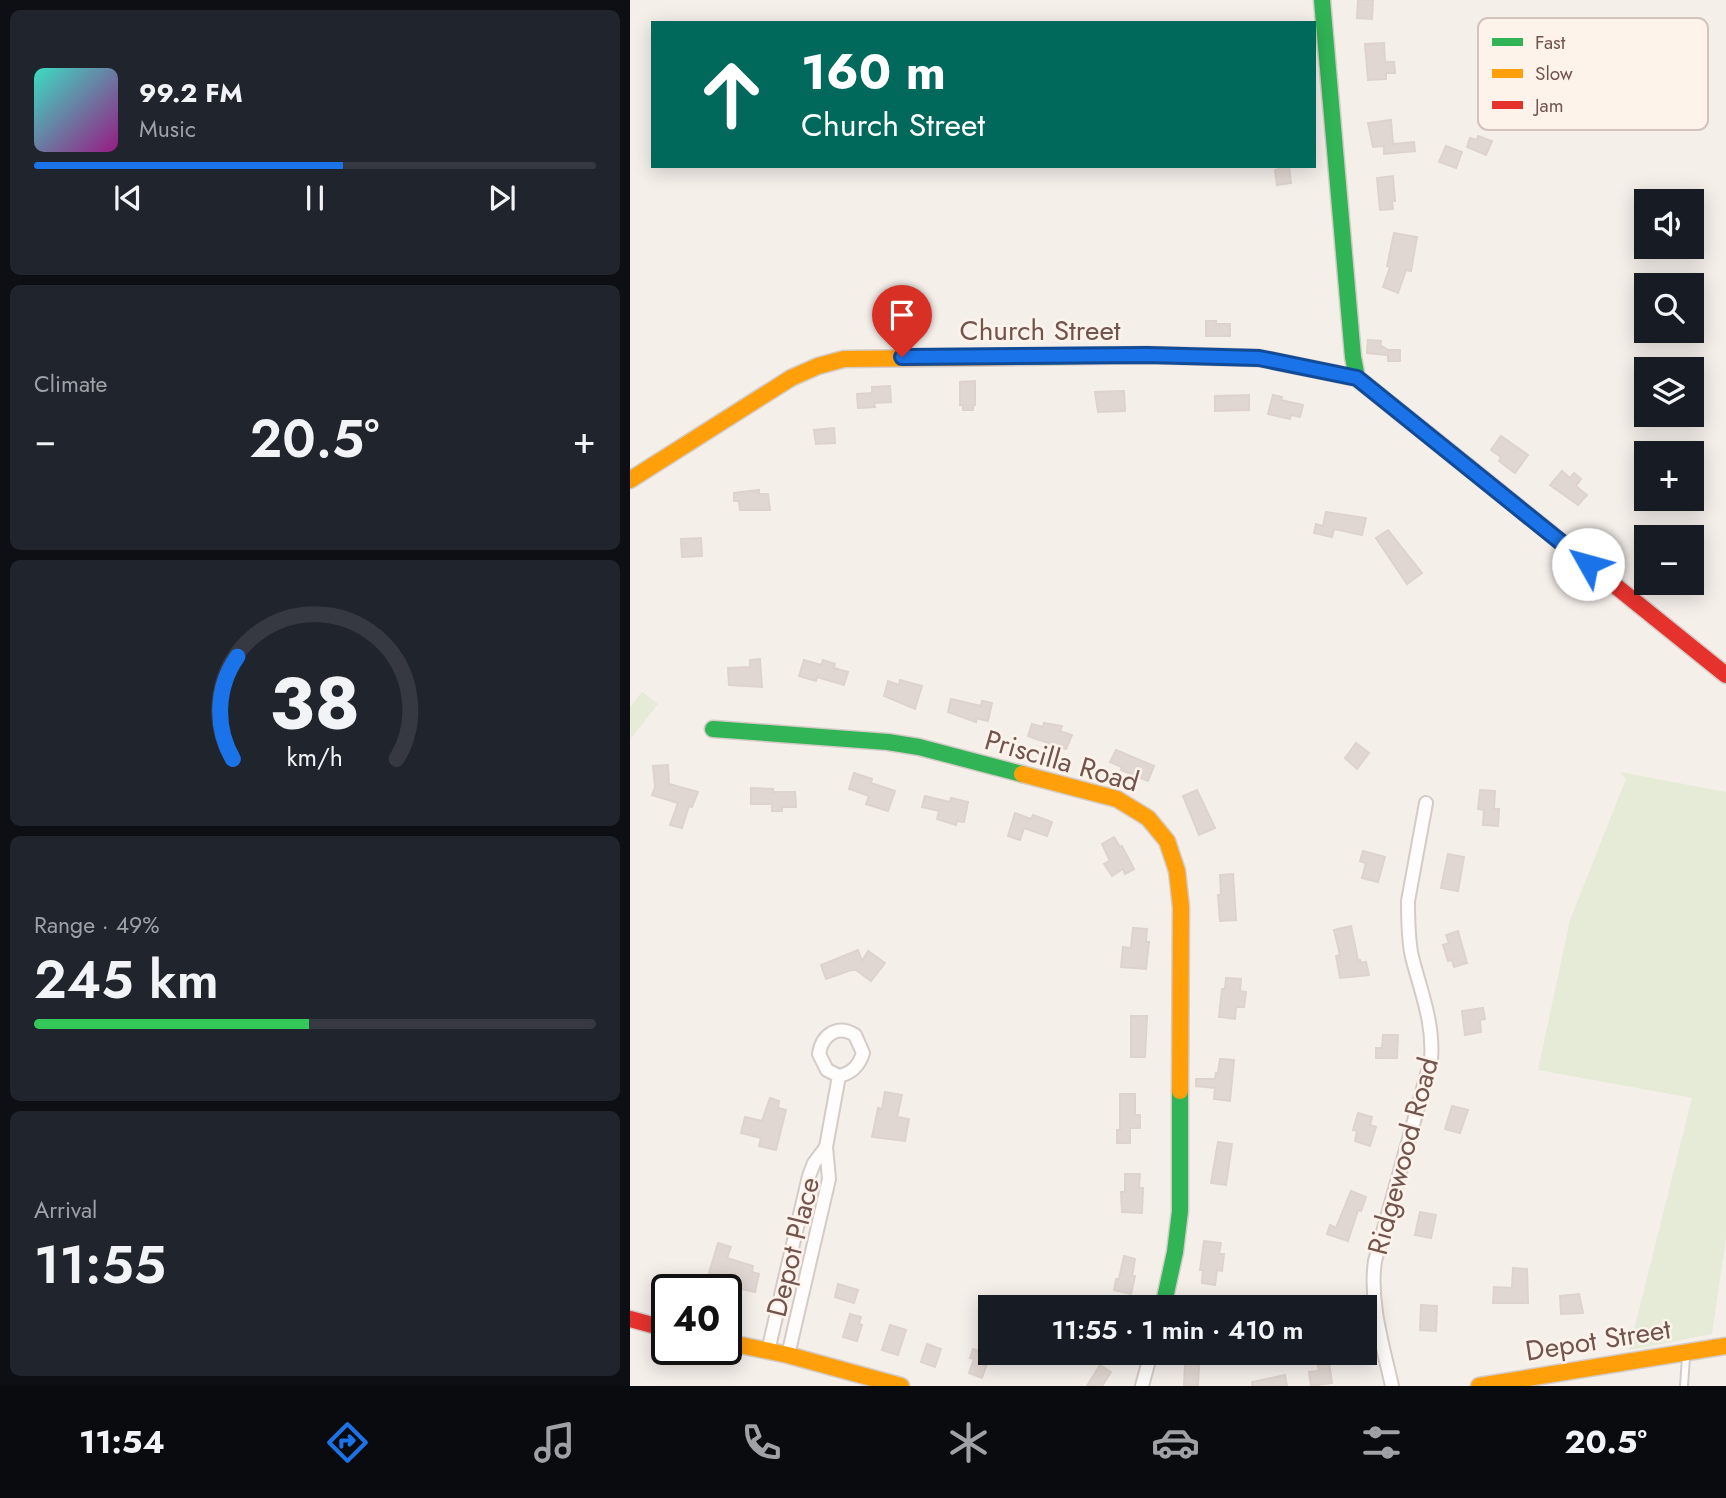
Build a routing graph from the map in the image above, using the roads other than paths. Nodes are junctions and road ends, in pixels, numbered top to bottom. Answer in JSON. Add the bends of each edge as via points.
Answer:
{"nodes":[{"id":1,"x":1322,"y":0,"type":"edge"},
{"id":2,"x":1357,"y":378,"type":"junction"},
{"id":3,"x":630,"y":480,"type":"edge"},
{"id":4,"x":1726,"y":675,"type":"edge"},
{"id":5,"x":712,"y":729,"type":"dead end"},
{"id":6,"x":1426,"y":803,"type":"dead end"},
{"id":7,"x":839,"y":1076,"type":"dead end"},
{"id":8,"x":826,"y":1147,"type":"junction"},
{"id":9,"x":1166,"y":1295,"type":"edge"},
{"id":10,"x":630,"y":1319,"type":"edge"},
{"id":11,"x":651,"y":1325,"type":"edge"},
{"id":12,"x":742,"y":1345,"type":"edge"},
{"id":13,"x":1726,"y":1346,"type":"edge"},
{"id":14,"x":768,"y":1351,"type":"junction"},
{"id":15,"x":1686,"y":1353,"type":"junction"},
{"id":16,"x":788,"y":1355,"type":"junction"},
{"id":17,"x":1147,"y":1365,"type":"edge"},
{"id":18,"x":1523,"y":1382,"type":"edge"},
{"id":19,"x":901,"y":1386,"type":"edge"},
{"id":20,"x":1142,"y":1386,"type":"edge"},
{"id":21,"x":1392,"y":1386,"type":"edge"},
{"id":22,"x":1479,"y":1386,"type":"edge"},
{"id":23,"x":1684,"y":1386,"type":"edge"}],
"edges":[{"from":1,"to":2,"type":"main road"},
{"from":2,"to":3,"type":"main road","name":"Church Street","via":[[1259,358],[844,359],[791,378]]},
{"from":2,"to":4,"type":"main road"},
{"from":5,"to":9,"type":"main road","name":"Priscilla Road","via":[[919,747],[1117,799],[1144,812],[1158,827],[1177,865],[1181,907],[1180,1210]]},
{"from":6,"to":21,"type":"street","name":"Ridgewood Road","via":[[1408,917],[1412,954],[1431,1027],[1431,1060],[1373,1277]]},
{"from":7,"to":8,"type":"street","name":"Depot Place"},
{"from":8,"to":14,"type":"street","name":"Depot Place","via":[[808,1176]]},
{"from":8,"to":16,"type":"street","name":"Depot Place","via":[[829,1179]]},
{"from":10,"to":11,"type":"main road"},
{"from":12,"to":14,"type":"main road"},
{"from":13,"to":15,"type":"main road","name":"Depot Street"},
{"from":14,"to":16,"type":"main road"},
{"from":15,"to":18,"type":"main road","name":"Depot Street"},
{"from":15,"to":23,"type":"lane"},
{"from":16,"to":19,"type":"main road"},
{"from":17,"to":20,"type":"street"},
{"from":18,"to":22,"type":"main road","name":"Depot Street"}]}
